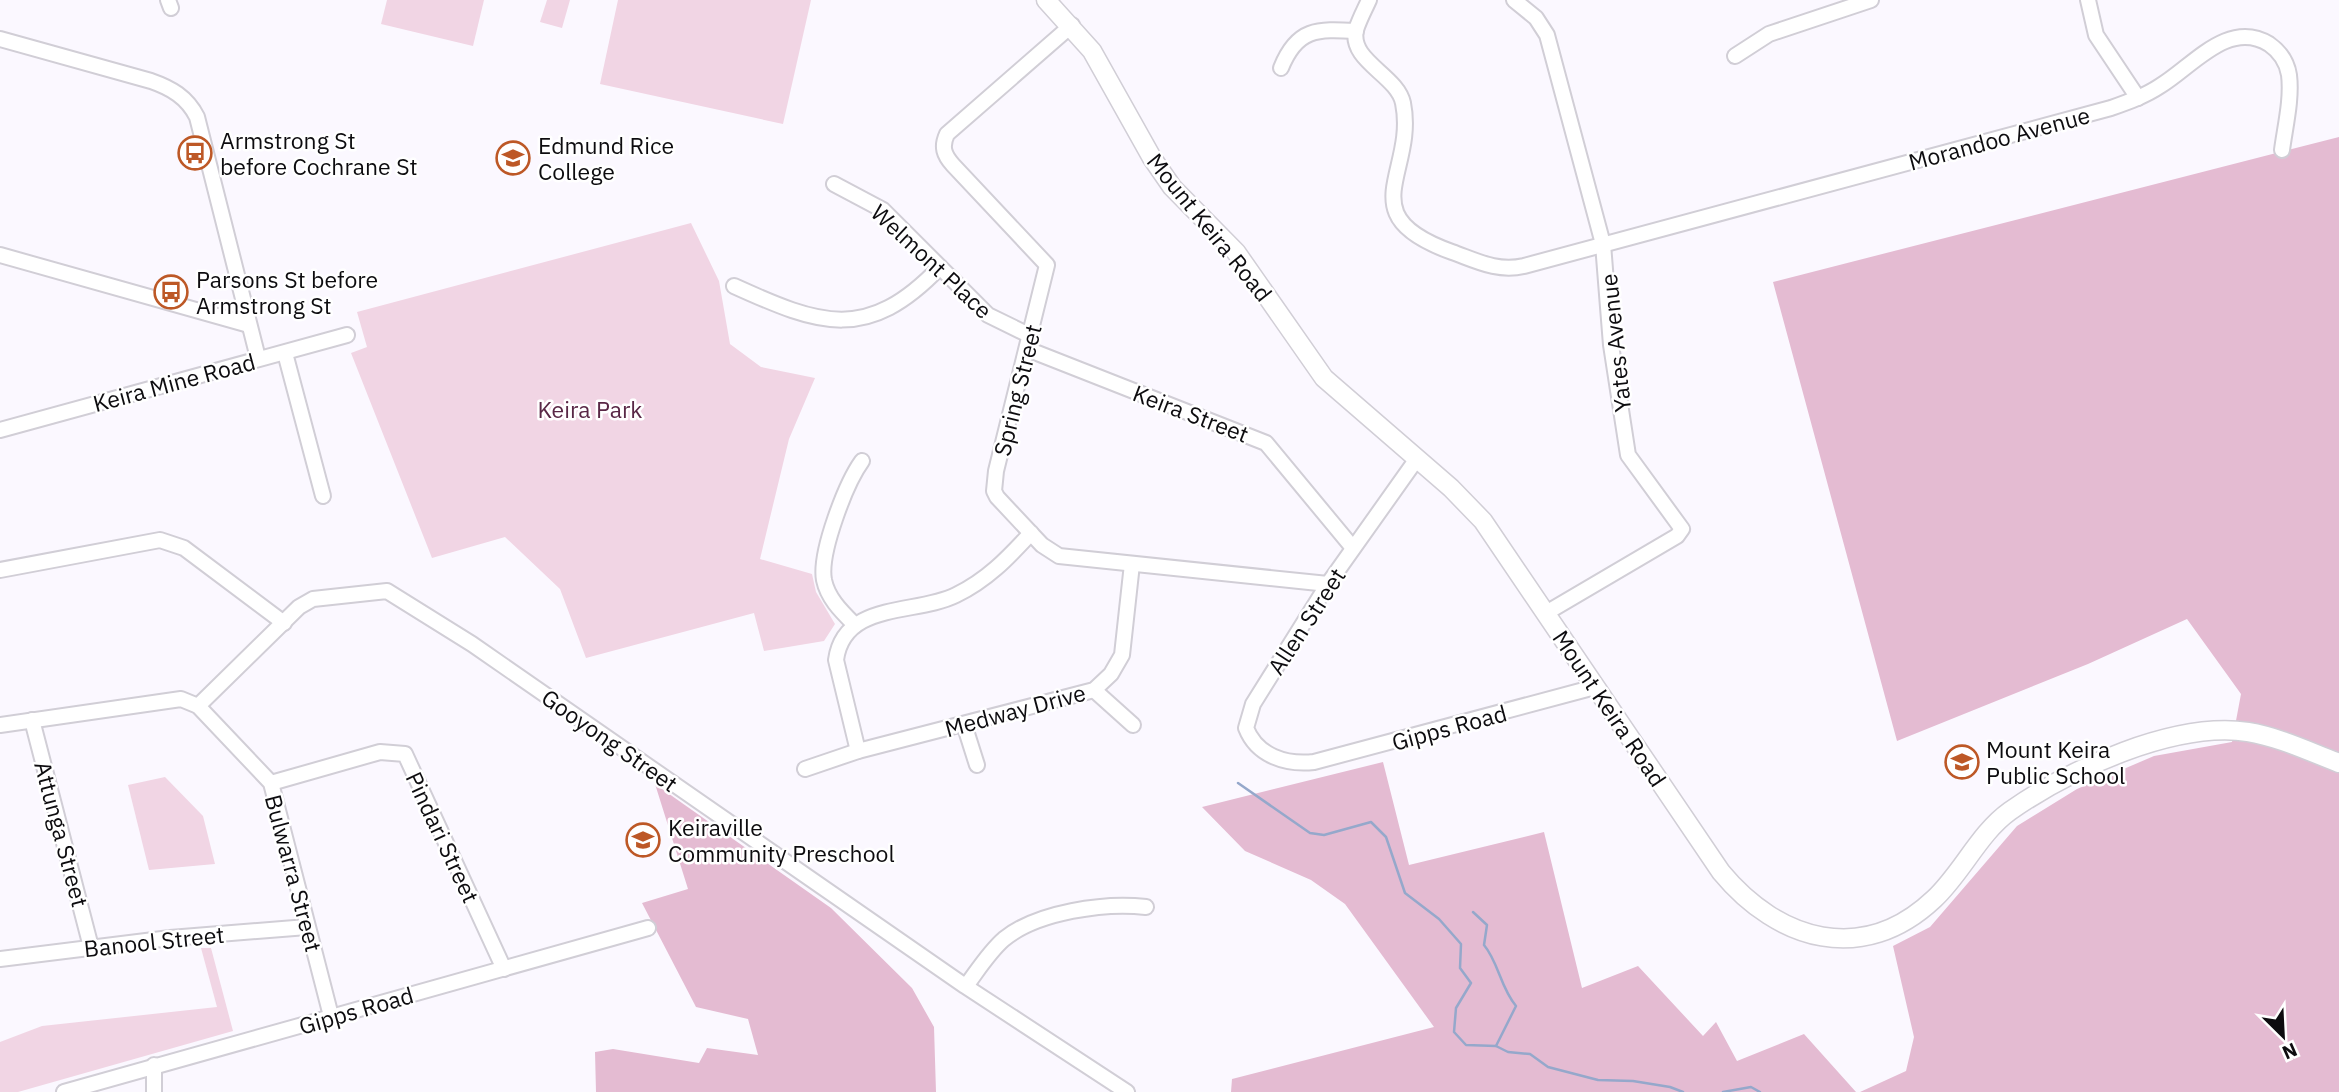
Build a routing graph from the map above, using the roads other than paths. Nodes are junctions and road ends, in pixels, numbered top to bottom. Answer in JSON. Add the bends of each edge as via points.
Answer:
{"nodes":[{"id":1,"x":1046,"y":0,"type":"edge"},
{"id":2,"x":1369,"y":0,"type":"edge"},
{"id":3,"x":1514,"y":0,"type":"edge"},
{"id":4,"x":1871,"y":0,"type":"edge"},
{"id":5,"x":2088,"y":0,"type":"edge"},
{"id":6,"x":1072,"y":25,"type":"junction"},
{"id":7,"x":1356,"y":31,"type":"junction"},
{"id":8,"x":0,"y":39,"type":"edge"},
{"id":9,"x":1735,"y":56,"type":"dead end"},
{"id":10,"x":1280,"y":68,"type":"dead end"},
{"id":11,"x":2138,"y":98,"type":"junction"},
{"id":12,"x":2282,"y":150,"type":"dead end"},
{"id":13,"x":834,"y":184,"type":"dead end"},
{"id":14,"x":1604,"y":244,"type":"junction"},
{"id":15,"x":0,"y":255,"type":"edge"},
{"id":16,"x":940,"y":267,"type":"junction"},
{"id":17,"x":734,"y":286,"type":"dead end"},
{"id":18,"x":248,"y":325,"type":"junction"},
{"id":19,"x":347,"y":335,"type":"dead end"},
{"id":20,"x":1029,"y":342,"type":"junction"},
{"id":21,"x":285,"y":353,"type":"junction"},
{"id":22,"x":258,"y":358,"type":"junction"},
{"id":23,"x":0,"y":430,"type":"edge"},
{"id":24,"x":862,"y":460,"type":"dead end"},
{"id":25,"x":1416,"y":460,"type":"junction"},
{"id":26,"x":323,"y":496,"type":"dead end"},
{"id":27,"x":1031,"y":533,"type":"junction"},
{"id":28,"x":1353,"y":548,"type":"junction"},
{"id":29,"x":1132,"y":564,"type":"junction"},
{"id":30,"x":0,"y":569,"type":"edge"},
{"id":31,"x":1328,"y":584,"type":"junction"},
{"id":32,"x":1546,"y":613,"type":"junction"},
{"id":33,"x":284,"y":623,"type":"junction"},
{"id":34,"x":855,"y":625,"type":"junction"},
{"id":35,"x":1595,"y":687,"type":"junction"},
{"id":36,"x":1094,"y":690,"type":"junction"},
{"id":37,"x":198,"y":706,"type":"junction"},
{"id":38,"x":32,"y":720,"type":"junction"},
{"id":39,"x":964,"y":724,"type":"junction"},
{"id":40,"x":0,"y":725,"type":"edge"},
{"id":41,"x":1133,"y":725,"type":"dead end"},
{"id":42,"x":858,"y":751,"type":"junction"},
{"id":43,"x":2339,"y":762,"type":"edge"},
{"id":44,"x":1302,"y":764,"type":"joint"},
{"id":45,"x":977,"y":765,"type":"dead end"},
{"id":46,"x":805,"y":768,"type":"dead end"},
{"id":47,"x":271,"y":783,"type":"junction"},
{"id":48,"x":1146,"y":907,"type":"dead end"},
{"id":49,"x":307,"y":927,"type":"junction"},
{"id":50,"x":648,"y":928,"type":"dead end"},
{"id":51,"x":92,"y":947,"type":"junction"},
{"id":52,"x":0,"y":959,"type":"edge"},
{"id":53,"x":505,"y":969,"type":"junction"},
{"id":54,"x":966,"y":986,"type":"junction"},
{"id":55,"x":331,"y":1016,"type":"junction"},
{"id":56,"x":154,"y":1065,"type":"junction"},
{"id":57,"x":64,"y":1092,"type":"edge"},
{"id":58,"x":154,"y":1092,"type":"edge"},
{"id":59,"x":1127,"y":1092,"type":"edge"}],
"edges":[{"from":1,"to":6,"type":"main road","name":"Mount Keira Road"},
{"from":2,"to":7,"type":"street"},
{"from":3,"to":14,"type":"street","name":"Yates Avenue","via":[[1536,18],[1546,35]]},
{"from":4,"to":9,"type":"street","via":[[1769,34]]},
{"from":5,"to":11,"type":"street","via":[[2096,35]]},
{"from":6,"to":20,"type":"street","name":"Spring Street","via":[[947,134],[943,144],[946,157],[1045,261],[1047,274]]},
{"from":6,"to":25,"type":"main road","name":"Mount Keira Road","via":[[1107,75],[1172,187],[1236,252],[1324,378]]},
{"from":7,"to":10,"type":"street","via":[[1321,30],[1305,35],[1291,47]]},
{"from":7,"to":14,"type":"street","name":"Morandoo Avenue","via":[[1366,59],[1394,82],[1401,96],[1404,127],[1392,201],[1411,232],[1428,244],[1500,269]]},
{"from":8,"to":18,"type":"street","via":[[162,85],[181,96],[197,117]]},
{"from":11,"to":12,"type":"street","name":"Morandoo Avenue","via":[[2226,40],[2244,37],[2265,42],[2282,58],[2289,76]]},
{"from":11,"to":14,"type":"street","name":"Morandoo Avenue"},
{"from":13,"to":16,"type":"street","name":"Welmont Place","via":[[883,210]]},
{"from":14,"to":32,"type":"street","name":"Yates Avenue","via":[[1611,345],[1628,455],[1682,529]]},
{"from":15,"to":18,"type":"street"},
{"from":16,"to":17,"type":"street","via":[[905,299],[847,320],[797,314]]},
{"from":16,"to":20,"type":"street","name":"Welmont Place","via":[[988,315]]},
{"from":18,"to":22,"type":"street"},
{"from":19,"to":21,"type":"street","name":"Keira Mine Road"},
{"from":20,"to":27,"type":"street","name":"Spring Street","via":[[994,484],[997,497]]},
{"from":20,"to":28,"type":"street","name":"Keira Street","via":[[1266,443]]},
{"from":21,"to":22,"type":"street","name":"Keira Mine Road"},
{"from":21,"to":26,"type":"street"},
{"from":22,"to":23,"type":"street","name":"Keira Mine Road"},
{"from":24,"to":34,"type":"street","via":[[844,489],[823,572],[828,593]]},
{"from":25,"to":28,"type":"street","name":"Allen Street"},
{"from":25,"to":32,"type":"main road","name":"Mount Keira Road","via":[[1483,521]]},
{"from":27,"to":29,"type":"street","name":"Spring Street","via":[[1059,555]]},
{"from":27,"to":34,"type":"street","via":[[994,573],[954,596],[876,615]]},
{"from":28,"to":31,"type":"street","name":"Allen Street"},
{"from":29,"to":31,"type":"street","name":"Spring Street"},
{"from":29,"to":36,"type":"street","name":"Medway Drive","via":[[1122,655]]},
{"from":30,"to":33,"type":"street","via":[[160,540],[184,548]]},
{"from":31,"to":44,"type":"street","name":"Allen Street","via":[[1253,704],[1246,728],[1254,743],[1280,760]]},
{"from":32,"to":35,"type":"main road","name":"Mount Keira Road"},
{"from":33,"to":37,"type":"street","name":"Gooyong Street"},
{"from":33,"to":54,"type":"street","name":"Gooyong Street","via":[[313,599],[387,591],[472,643]]},
{"from":34,"to":42,"type":"street","via":[[843,638],[836,660]]},
{"from":35,"to":43,"type":"main road","name":"Mount Keira Road","via":[[1735,889],[1778,924],[1830,937],[1868,934],[1911,916],[1936,898],[2008,812],[2139,745],[2206,733],[2246,732]]},
{"from":35,"to":44,"type":"street","name":"Gipps Road"},
{"from":36,"to":39,"type":"street","name":"Medway Drive"},
{"from":36,"to":41,"type":"street"},
{"from":37,"to":38,"type":"street","via":[[181,699]]},
{"from":37,"to":47,"type":"street","name":"Bulwarra Street"},
{"from":38,"to":40,"type":"street"},
{"from":38,"to":51,"type":"street","name":"Attunga Street"},
{"from":39,"to":42,"type":"street","name":"Medway Drive"},
{"from":39,"to":45,"type":"street"},
{"from":42,"to":46,"type":"street","name":"Medway Drive"},
{"from":47,"to":49,"type":"street","name":"Bulwarra Street"},
{"from":47,"to":53,"type":"street","name":"Pindari Street","via":[[380,752],[405,754]]},
{"from":48,"to":54,"type":"street","via":[[1110,904],[1032,923],[1003,941]]},
{"from":49,"to":51,"type":"street","name":"Banool Street"},
{"from":49,"to":55,"type":"street","name":"Bulwarra Street"},
{"from":50,"to":53,"type":"street","name":"Gipps Road"},
{"from":51,"to":52,"type":"street","name":"Banool Street"},
{"from":53,"to":55,"type":"street","name":"Gipps Road"},
{"from":54,"to":59,"type":"street","name":"Gooyong Street"},
{"from":55,"to":56,"type":"street","name":"Gipps Road"},
{"from":56,"to":57,"type":"street","name":"Gipps Road"},
{"from":56,"to":58,"type":"street"}]}
